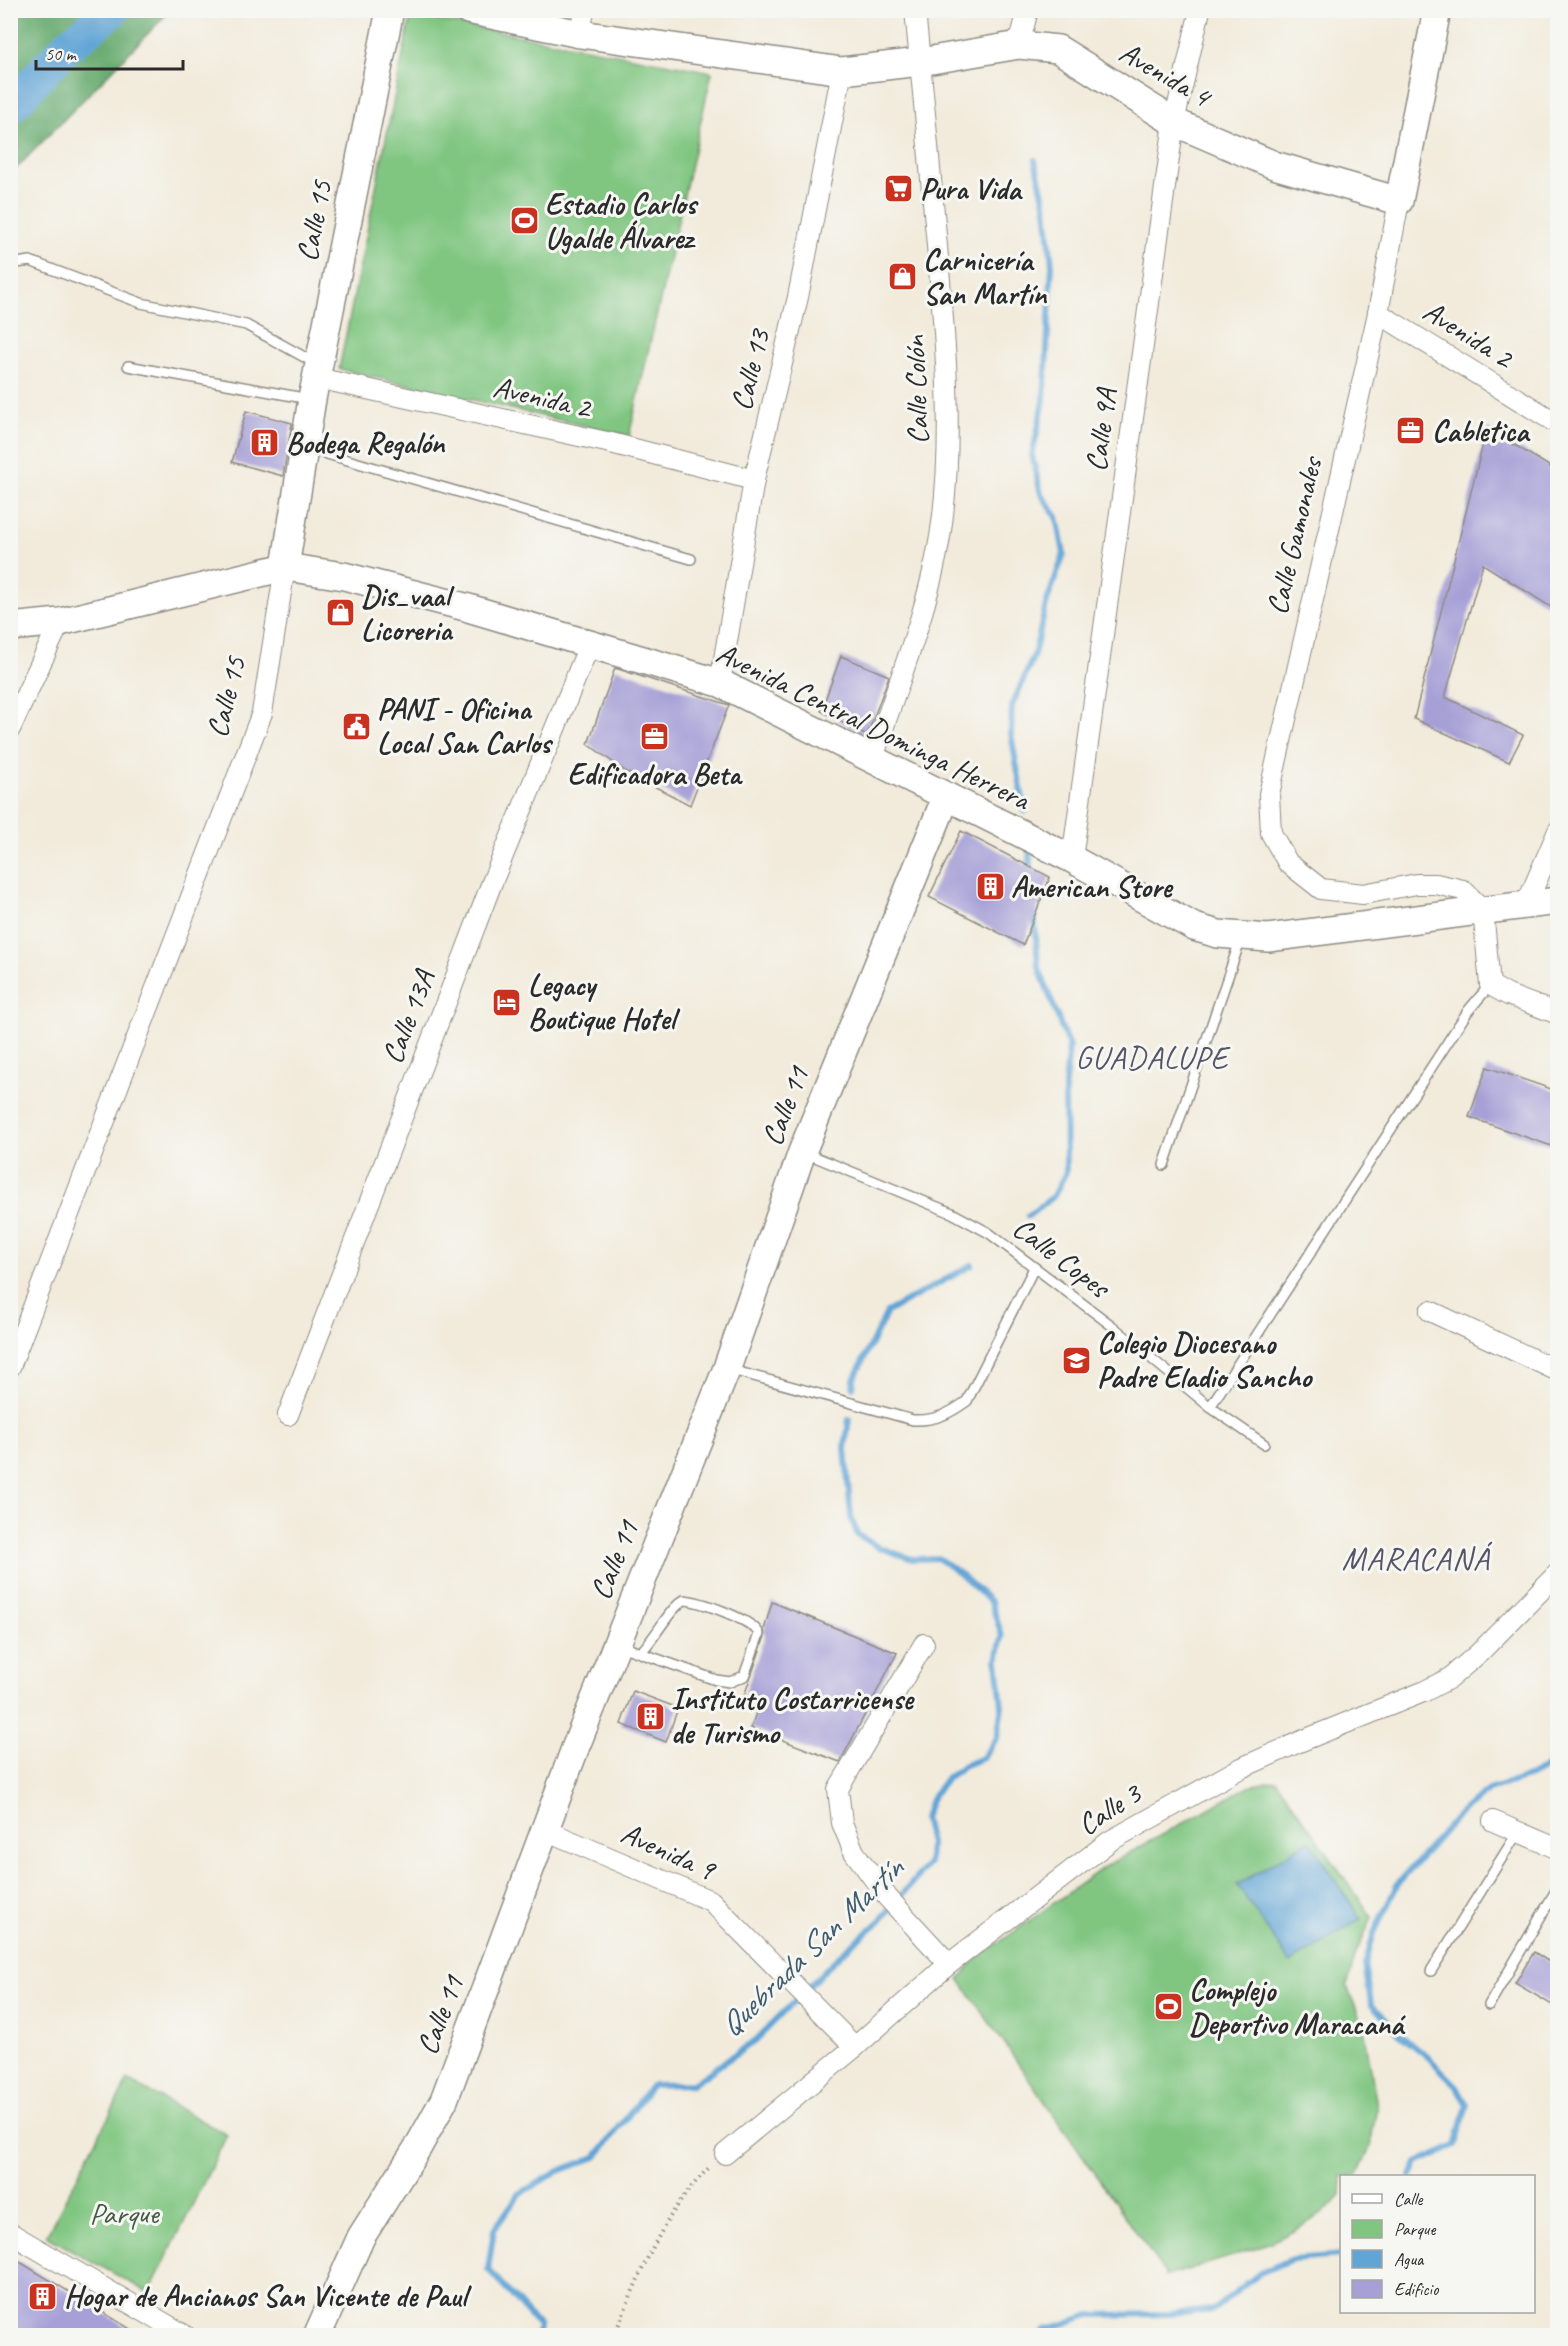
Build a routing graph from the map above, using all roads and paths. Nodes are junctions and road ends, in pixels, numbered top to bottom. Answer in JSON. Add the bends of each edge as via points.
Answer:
{"nodes":[{"id":1,"x":390,"y":10,"type":"edge"},
{"id":2,"x":468,"y":10,"type":"edge"},
{"id":3,"x":915,"y":10,"type":"edge"},
{"id":4,"x":1028,"y":10,"type":"edge"},
{"id":5,"x":1200,"y":10,"type":"edge"},
{"id":6,"x":1437,"y":10,"type":"edge"},
{"id":7,"x":582,"y":22,"type":"edge"},
{"id":8,"x":1019,"y":45,"type":"junction"},
{"id":9,"x":920,"y":62,"type":"junction"},
{"id":10,"x":842,"y":71,"type":"junction"},
{"id":11,"x":1174,"y":122,"type":"junction"},
{"id":12,"x":1399,"y":201,"type":"junction"},
{"id":13,"x":10,"y":264,"type":"edge"},
{"id":14,"x":1378,"y":313,"type":"junction"},
{"id":15,"x":128,"y":366,"type":"dead end"},
{"id":16,"x":316,"y":381,"type":"junction"},
{"id":17,"x":1557,"y":424,"type":"edge"},
{"id":18,"x":304,"y":447,"type":"junction"},
{"id":19,"x":754,"y":480,"type":"junction"},
{"id":20,"x":691,"y":559,"type":"dead end"},
{"id":21,"x":285,"y":567,"type":"junction"},
{"id":22,"x":54,"y":618,"type":"junction"},
{"id":23,"x":10,"y":627,"type":"edge"},
{"id":24,"x":590,"y":643,"type":"junction"},
{"id":25,"x":720,"y":683,"type":"junction"},
{"id":26,"x":10,"y":729,"type":"edge"},
{"id":27,"x":873,"y":758,"type":"junction"},
{"id":28,"x":946,"y":797,"type":"junction"},
{"id":29,"x":1557,"y":831,"type":"edge"},
{"id":30,"x":1072,"y":859,"type":"junction"},
{"id":31,"x":1557,"y":901,"type":"edge"},
{"id":32,"x":1526,"y":905,"type":"junction"},
{"id":33,"x":1483,"y":910,"type":"junction"},
{"id":34,"x":1242,"y":936,"type":"junction"},
{"id":35,"x":1490,"y":985,"type":"junction"},
{"id":36,"x":1557,"y":1014,"type":"edge"},
{"id":37,"x":802,"y":1152,"type":"junction"},
{"id":38,"x":1164,"y":1165,"type":"dead end"},
{"id":39,"x":1034,"y":1268,"type":"junction"},
{"id":40,"x":1431,"y":1311,"type":"dead end"},
{"id":41,"x":10,"y":1367,"type":"edge"},
{"id":42,"x":727,"y":1368,"type":"junction"},
{"id":43,"x":1557,"y":1371,"type":"edge"},
{"id":44,"x":1210,"y":1407,"type":"junction"},
{"id":45,"x":288,"y":1415,"type":"dead end"},
{"id":46,"x":1264,"y":1444,"type":"dead end"},
{"id":47,"x":1557,"y":1573,"type":"edge"},
{"id":48,"x":924,"y":1644,"type":"dead end"},
{"id":49,"x":628,"y":1648,"type":"junction"},
{"id":50,"x":1493,"y":1821,"type":"dead end"},
{"id":51,"x":545,"y":1830,"type":"junction"},
{"id":52,"x":1518,"y":1832,"type":"junction"},
{"id":53,"x":1557,"y":1849,"type":"edge"},
{"id":54,"x":1557,"y":1887,"type":"edge"},
{"id":55,"x":949,"y":1964,"type":"junction"},
{"id":56,"x":1431,"y":1971,"type":"dead end"},
{"id":57,"x":1489,"y":2005,"type":"dead end"},
{"id":58,"x":855,"y":2047,"type":"junction"},
{"id":59,"x":725,"y":2154,"type":"joint"},
{"id":60,"x":10,"y":2233,"type":"edge"},
{"id":61,"x":186,"y":2336,"type":"edge"},
{"id":62,"x":317,"y":2336,"type":"edge"},
{"id":63,"x":614,"y":2336,"type":"edge"}],
"edges":[{"from":1,"to":16,"type":"street","name":"Calle 15"},
{"from":2,"to":7,"type":"street","name":"Avenida 4"},
{"from":3,"to":9,"type":"street","name":"Calle Colón"},
{"from":4,"to":8,"type":"street"},
{"from":5,"to":11,"type":"street","name":"Calle 9A"},
{"from":6,"to":12,"type":"street","name":"Calle Gamonales"},
{"from":7,"to":10,"type":"street","name":"Avenida 4"},
{"from":8,"to":9,"type":"street","name":"Avenida 4"},
{"from":8,"to":11,"type":"street","name":"Avenida 4","via":[[1058,49]]},
{"from":9,"to":10,"type":"street","name":"Avenida 4"},
{"from":9,"to":27,"type":"street","name":"Calle Colón","via":[[946,344],[948,451],[942,524],[930,576]]},
{"from":10,"to":19,"type":"street","name":"Calle 13","via":[[798,297]]},
{"from":11,"to":12,"type":"street","name":"Avenida 4","via":[[1274,165]]},
{"from":11,"to":30,"type":"street","name":"Calle 9A"},
{"from":12,"to":14,"type":"street","name":"Calle Gamonales"},
{"from":13,"to":16,"type":"lane","via":[[30,261],[141,303],[246,325]]},
{"from":14,"to":17,"type":"street","name":"Avenida 2"},
{"from":14,"to":33,"type":"street","name":"Calle Gamonales","via":[[1269,794],[1271,833],[1288,863],[1321,889],[1363,894],[1436,884],[1463,890]]},
{"from":15,"to":16,"type":"lane"},
{"from":16,"to":18,"type":"street","name":"Calle 15"},
{"from":16,"to":19,"type":"street","name":"Avenida 2","via":[[611,443]]},
{"from":18,"to":20,"type":"lane"},
{"from":18,"to":21,"type":"street","name":"Calle 15"},
{"from":19,"to":25,"type":"street","name":"Calle 13"},
{"from":21,"to":22,"type":"street","name":"Avenida Central Dominga Herrera","via":[[212,587]]},
{"from":21,"to":24,"type":"street","name":"Avenida Central Dominga Herrera","via":[[344,576]]},
{"from":21,"to":41,"type":"street","name":"Calle 15","via":[[262,713]]},
{"from":22,"to":23,"type":"street","name":"Avenida Central Dominga Herrera"},
{"from":22,"to":26,"type":"street"},
{"from":24,"to":25,"type":"street","name":"Avenida Central Dominga Herrera"},
{"from":24,"to":45,"type":"street","name":"Calle 13A","via":[[491,885]]},
{"from":25,"to":27,"type":"street","name":"Avenida Central Dominga Herrera"},
{"from":27,"to":28,"type":"street","name":"Avenida Central Dominga Herrera"},
{"from":28,"to":30,"type":"street","name":"Avenida Central Dominga Herrera"},
{"from":28,"to":37,"type":"street","name":"Calle 11"},
{"from":29,"to":32,"type":"street"},
{"from":30,"to":34,"type":"street","name":"Avenida Central Dominga Herrera","via":[[1194,927]]},
{"from":31,"to":32,"type":"street","name":"Avenida Central Dominga Herrera"},
{"from":32,"to":33,"type":"street","name":"Avenida Central Dominga Herrera"},
{"from":33,"to":34,"type":"street","name":"Avenida Central Dominga Herrera","via":[[1268,938]]},
{"from":33,"to":35,"type":"street"},
{"from":34,"to":38,"type":"lane"},
{"from":35,"to":36,"type":"street"},
{"from":35,"to":44,"type":"lane","via":[[1468,1011]]},
{"from":37,"to":39,"type":"lane","name":"Calle Copes","via":[[952,1213],[989,1233]]},
{"from":37,"to":42,"type":"street","name":"Calle 11"},
{"from":39,"to":42,"type":"lane","via":[[966,1401],[951,1413],[930,1420],[913,1419]]},
{"from":39,"to":44,"type":"lane","name":"Calle Copes"},
{"from":40,"to":43,"type":"street"},
{"from":42,"to":49,"type":"street","name":"Calle 11"},
{"from":44,"to":46,"type":"lane","name":"Calle Copes"},
{"from":47,"to":55,"type":"street","name":"Calle 3","via":[[1450,1678],[1202,1788],[1110,1841]]},
{"from":48,"to":55,"type":"street","via":[[838,1789],[842,1823],[854,1852],[903,1916]]},
{"from":49,"to":49,"type":"lane","via":[[730,1682],[744,1676],[759,1634],[750,1623],[684,1600],[674,1607],[657,1635]]},
{"from":49,"to":51,"type":"street","name":"Calle 11"},
{"from":50,"to":52,"type":"street"},
{"from":51,"to":58,"type":"street","name":"Avenida 9","via":[[711,1901]]},
{"from":51,"to":62,"type":"street","name":"Calle 11","via":[[444,2100],[362,2237]]},
{"from":52,"to":53,"type":"street"},
{"from":52,"to":56,"type":"lane"},
{"from":54,"to":57,"type":"lane"},
{"from":55,"to":58,"type":"street","name":"Calle 3"},
{"from":58,"to":59,"type":"street","name":"Calle 3"},
{"from":59,"to":63,"type":"path","via":[[699,2178],[671,2216],[646,2259]]},
{"from":60,"to":61,"type":"street"}]}
